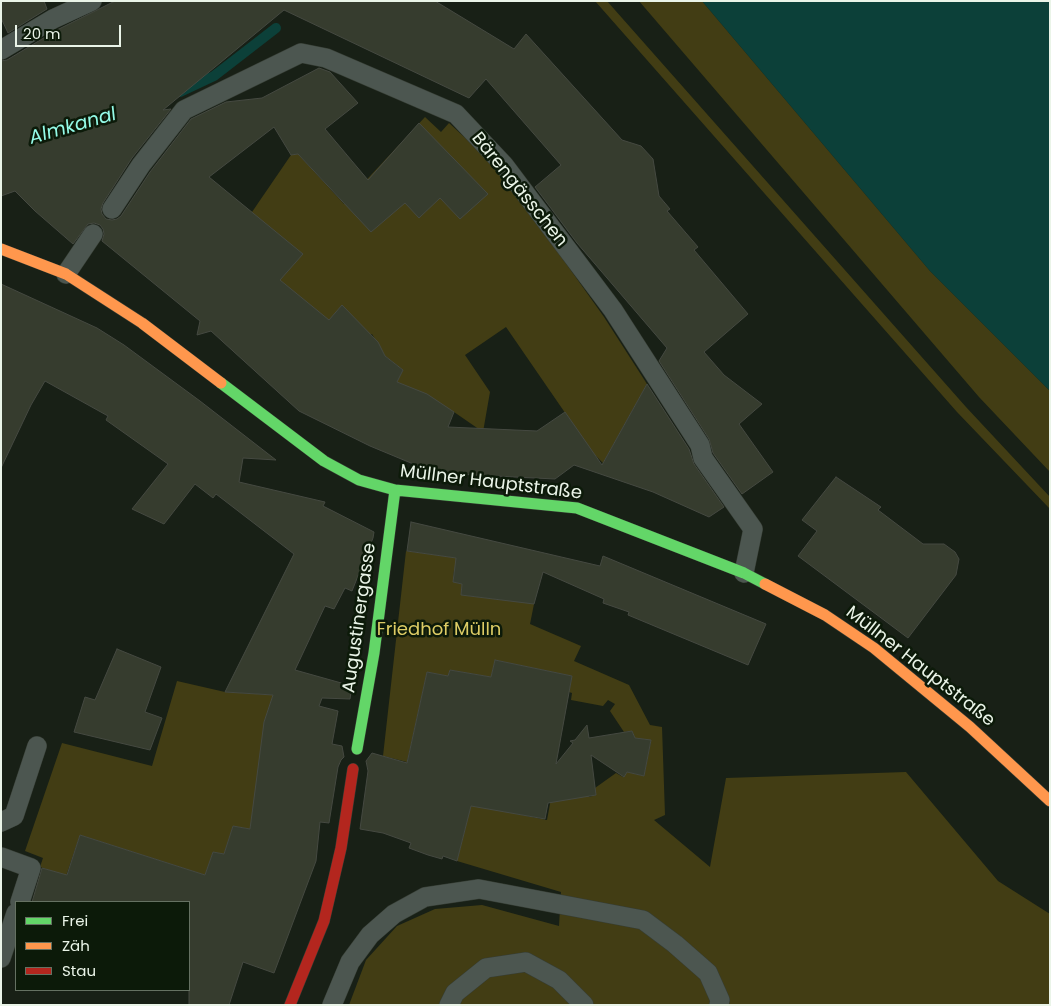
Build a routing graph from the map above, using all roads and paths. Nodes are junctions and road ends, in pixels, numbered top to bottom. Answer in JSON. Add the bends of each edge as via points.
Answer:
{"nodes":[{"id":1,"x":92,"y":1,"type":"edge"},
{"id":2,"x":1,"y":50,"type":"edge"},
{"id":3,"x":112,"y":209,"type":"dead end"},
{"id":4,"x":93,"y":234,"type":"dead end"},
{"id":5,"x":1,"y":249,"type":"edge"},
{"id":6,"x":66,"y":274,"type":"junction"},
{"id":7,"x":395,"y":490,"type":"junction"},
{"id":8,"x":744,"y":573,"type":"junction"},
{"id":9,"x":37,"y":746,"type":"dead end"},
{"id":10,"x":357,"y":750,"type":"dead end"},
{"id":11,"x":353,"y":769,"type":"dead end"},
{"id":12,"x":1050,"y":801,"type":"edge"},
{"id":13,"x":1,"y":822,"type":"edge"},
{"id":14,"x":1,"y":857,"type":"edge"},
{"id":15,"x":20,"y":901,"type":"edge"},
{"id":16,"x":15,"y":916,"type":"edge"},
{"id":17,"x":1,"y":958,"type":"edge"},
{"id":18,"x":290,"y":1005,"type":"edge"},
{"id":19,"x":332,"y":1005,"type":"edge"},
{"id":20,"x":448,"y":1005,"type":"edge"},
{"id":21,"x":584,"y":1005,"type":"edge"},
{"id":22,"x":719,"y":1005,"type":"edge"}],
"edges":[{"from":1,"to":2,"type":"lane","via":[[53,19]]},
{"from":3,"to":8,"type":"lane","name":"Bärengässchen","via":[[184,110],[301,53],[326,58],[456,114],[504,165],[613,310],[700,444],[703,458],[753,529]]},
{"from":4,"to":6,"type":"lane"},
{"from":5,"to":6,"type":"street","name":"Müllner Hauptstraße"},
{"from":6,"to":7,"type":"street","name":"Müllner Hauptstraße","via":[[142,323],[324,461],[358,480]]},
{"from":7,"to":8,"type":"street","name":"Müllner Hauptstraße","via":[[577,508]]},
{"from":7,"to":10,"type":"street","name":"Augustinergasse","via":[[374,653]]},
{"from":8,"to":12,"type":"street","name":"Müllner Hauptstraße","via":[[825,614],[874,648],[970,727]]},
{"from":9,"to":13,"type":"lane","via":[[14,816]]},
{"from":11,"to":18,"type":"street","via":[[341,848],[324,921]]},
{"from":14,"to":15,"type":"lane","via":[[31,868]]},
{"from":16,"to":17,"type":"lane"},
{"from":19,"to":22,"type":"lane","via":[[350,962],[370,935],[394,914],[425,897],[478,890],[643,920],[708,973],[720,1000]]},
{"from":20,"to":21,"type":"lane","via":[[454,993],[486,968],[526,962],[559,980]]}]}
